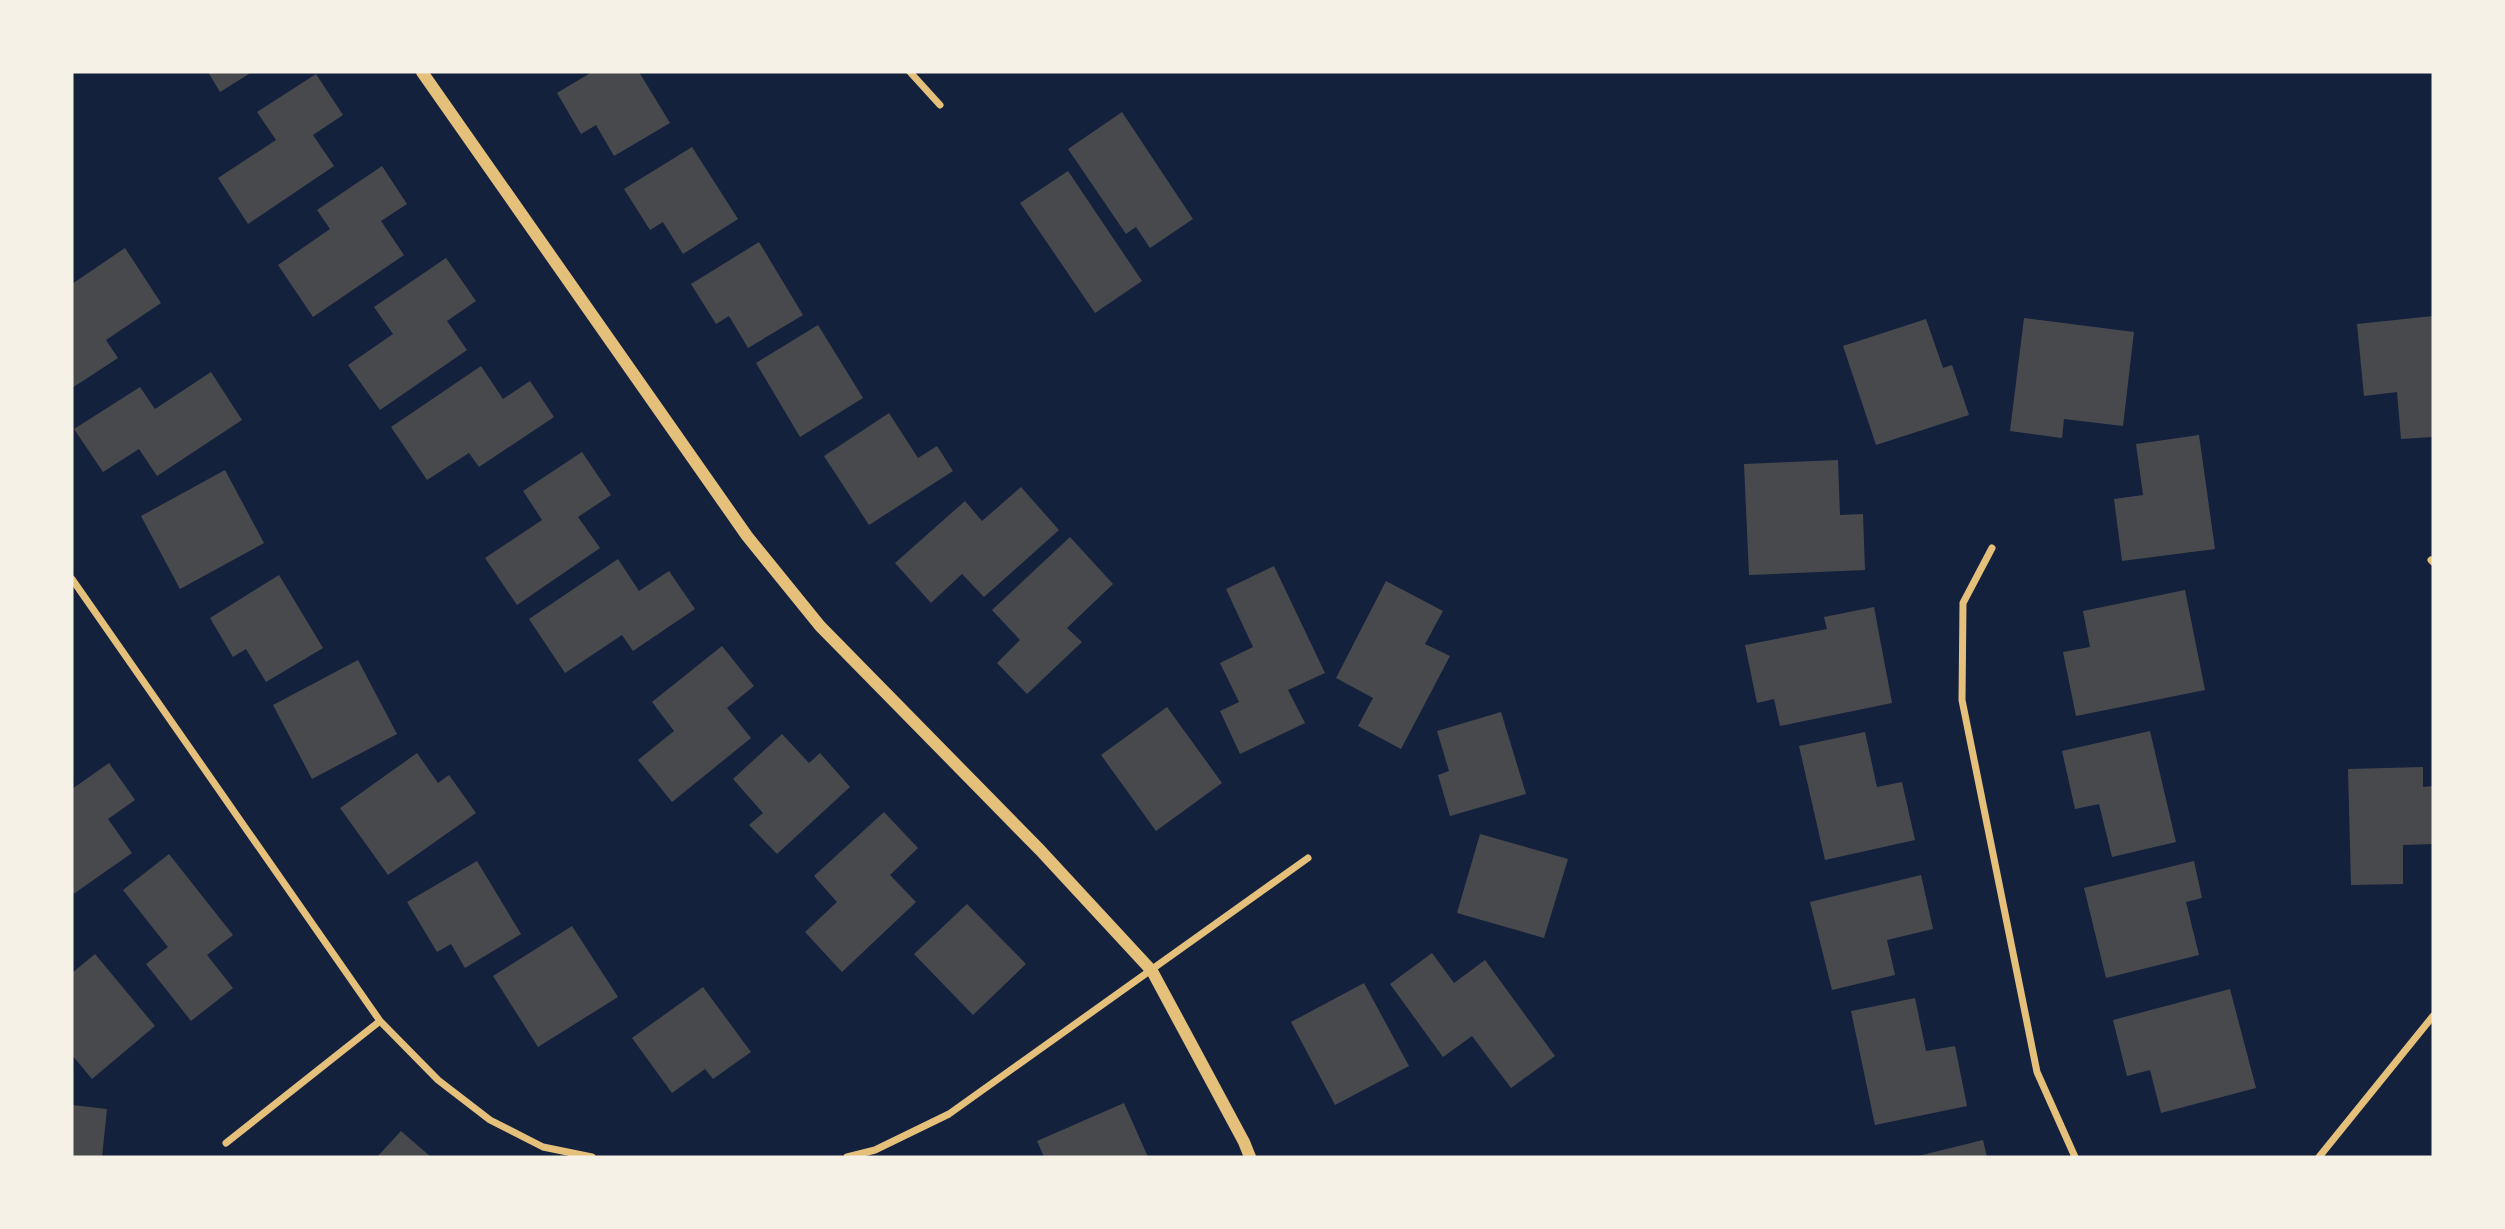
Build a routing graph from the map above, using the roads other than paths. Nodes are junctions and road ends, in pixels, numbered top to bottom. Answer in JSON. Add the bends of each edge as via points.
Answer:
{"nodes":[{"id":1,"x":422,"y":72,"type":"edge"},
{"id":2,"x":910,"y":72,"type":"edge"},
{"id":3,"x":940,"y":105,"type":"dead end"},
{"id":4,"x":1992,"y":548,"type":"dead end"},
{"id":5,"x":72,"y":579,"type":"edge"},
{"id":6,"x":1308,"y":858,"type":"dead end"},
{"id":7,"x":1152,"y":971,"type":"junction"},
{"id":8,"x":2433,"y":1016,"type":"edge"},
{"id":9,"x":380,"y":1021,"type":"junction"},
{"id":10,"x":226,"y":1143,"type":"dead end"},
{"id":11,"x":592,"y":1157,"type":"edge"},
{"id":12,"x":846,"y":1157,"type":"edge"},
{"id":13,"x":1250,"y":1157,"type":"edge"},
{"id":14,"x":2075,"y":1157,"type":"edge"},
{"id":15,"x":2319,"y":1157,"type":"edge"}],
"edges":[{"from":1,"to":7,"type":"street","via":[[739,524],[820,626]]},
{"from":2,"to":3,"type":"street"},
{"from":4,"to":14,"type":"street","via":[[1963,603],[1962,700],[2037,1072]]},
{"from":5,"to":9,"type":"street"},
{"from":6,"to":7,"type":"street"},
{"from":7,"to":12,"type":"street","via":[[949,1114],[875,1150]]},
{"from":7,"to":13,"type":"street"},
{"from":8,"to":15,"type":"street"},
{"from":9,"to":10,"type":"street"},
{"from":9,"to":11,"type":"street","via":[[438,1080],[490,1119],[543,1147]]}]}
